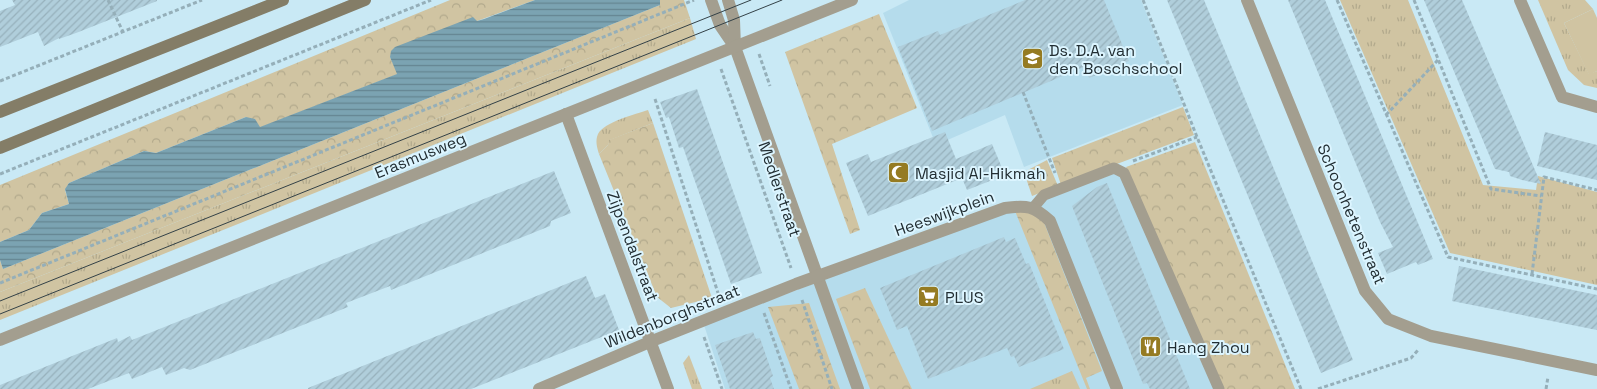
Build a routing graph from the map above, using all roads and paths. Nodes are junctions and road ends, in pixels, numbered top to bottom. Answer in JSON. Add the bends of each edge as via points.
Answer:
{"nodes":[{"id":1,"x":108,"y":0,"type":"edge"},
{"id":2,"x":202,"y":0,"type":"edge"},
{"id":3,"x":283,"y":0,"type":"edge"},
{"id":4,"x":365,"y":0,"type":"edge"},
{"id":5,"x":430,"y":0,"type":"edge"},
{"id":6,"x":694,"y":0,"type":"edge"},
{"id":7,"x":711,"y":0,"type":"edge"},
{"id":8,"x":728,"y":0,"type":"edge"},
{"id":9,"x":852,"y":0,"type":"edge"},
{"id":10,"x":1144,"y":0,"type":"edge"},
{"id":11,"x":1248,"y":0,"type":"edge"},
{"id":12,"x":1337,"y":0,"type":"edge"},
{"id":13,"x":1414,"y":0,"type":"edge"},
{"id":14,"x":1520,"y":0,"type":"edge"},
{"id":15,"x":123,"y":32,"type":"junction"},
{"id":16,"x":735,"y":47,"type":"junction"},
{"id":17,"x":716,"y":54,"type":"junction"},
{"id":18,"x":1438,"y":60,"type":"junction"},
{"id":19,"x":0,"y":81,"type":"edge"},
{"id":20,"x":1023,"y":92,"type":"dead end"},
{"id":21,"x":655,"y":99,"type":"dead end"},
{"id":22,"x":1597,"y":107,"type":"edge"},
{"id":23,"x":0,"y":112,"type":"edge"},
{"id":24,"x":566,"y":114,"type":"junction"},
{"id":25,"x":1386,"y":115,"type":"junction"},
{"id":26,"x":1198,"y":136,"type":"junction"},
{"id":27,"x":0,"y":148,"type":"edge"},
{"id":28,"x":1114,"y":168,"type":"junction"},
{"id":29,"x":0,"y":174,"type":"edge"},
{"id":30,"x":1060,"y":188,"type":"junction"},
{"id":31,"x":1597,"y":190,"type":"edge"},
{"id":32,"x":1541,"y":196,"type":"junction"},
{"id":33,"x":1033,"y":208,"type":"junction"},
{"id":34,"x":1532,"y":274,"type":"junction"},
{"id":35,"x":817,"y":276,"type":"junction"},
{"id":36,"x":0,"y":283,"type":"edge"},
{"id":37,"x":796,"y":284,"type":"junction"},
{"id":38,"x":1597,"y":290,"type":"edge"},
{"id":39,"x":759,"y":299,"type":"junction"},
{"id":40,"x":724,"y":312,"type":"junction"},
{"id":41,"x":698,"y":322,"type":"junction"},
{"id":42,"x":1431,"y":336,"type":"junction"},
{"id":43,"x":0,"y":340,"type":"edge"},
{"id":44,"x":652,"y":341,"type":"junction"},
{"id":45,"x":1597,"y":370,"type":"edge"},
{"id":46,"x":539,"y":389,"type":"edge"},
{"id":47,"x":668,"y":389,"type":"edge"},
{"id":48,"x":722,"y":389,"type":"edge"},
{"id":49,"x":791,"y":389,"type":"edge"},
{"id":50,"x":832,"y":389,"type":"edge"},
{"id":51,"x":858,"y":389,"type":"edge"},
{"id":52,"x":1117,"y":389,"type":"edge"},
{"id":53,"x":1219,"y":389,"type":"edge"},
{"id":54,"x":1301,"y":389,"type":"edge"},
{"id":55,"x":1318,"y":389,"type":"edge"}],
"edges":[{"from":1,"to":15,"type":"path"},
{"from":2,"to":15,"type":"path"},
{"from":3,"to":23,"type":"main road"},
{"from":4,"to":27,"type":"main road"},
{"from":5,"to":29,"type":"path"},
{"from":6,"to":36,"type":"path"},
{"from":7,"to":16,"type":"street","name":"Medlerstraat","via":[[720,25]]},
{"from":8,"to":16,"type":"street","name":"Medlerstraat","via":[[734,20]]},
{"from":9,"to":16,"type":"street","name":"Erasmusweg"},
{"from":10,"to":26,"type":"path"},
{"from":11,"to":42,"type":"street","name":"Schoonhetenstraat","via":[[1365,291],[1388,319]]},
{"from":12,"to":25,"type":"path"},
{"from":13,"to":18,"type":"path"},
{"from":14,"to":22,"type":"street","via":[[1562,97]]},
{"from":15,"to":19,"type":"path"},
{"from":16,"to":17,"type":"street","name":"Erasmusweg"},
{"from":16,"to":35,"type":"street","name":"Medlerstraat"},
{"from":17,"to":24,"type":"street","name":"Erasmusweg"},
{"from":17,"to":37,"type":"path","name":"Medlerstraat"},
{"from":18,"to":25,"type":"path"},
{"from":18,"to":32,"type":"path","via":[[1491,189]]},
{"from":20,"to":30,"type":"path"},
{"from":21,"to":40,"type":"path"},
{"from":24,"to":43,"type":"street","name":"Erasmusweg"},
{"from":24,"to":44,"type":"street","name":"Zijpendalstraat"},
{"from":25,"to":34,"type":"path","via":[[1448,257]]},
{"from":26,"to":28,"type":"path"},
{"from":26,"to":54,"type":"path"},
{"from":28,"to":30,"type":"lane"},
{"from":28,"to":53,"type":"lane","via":[[1124,173]]},
{"from":30,"to":33,"type":"lane","via":[[1044,195]]},
{"from":31,"to":32,"type":"path","via":[[1544,177]]},
{"from":32,"to":34,"type":"path"},
{"from":33,"to":35,"type":"street","name":"Heeswijkplein","via":[[1005,208]]},
{"from":33,"to":52,"type":"street","via":[[1050,221]]},
{"from":34,"to":38,"type":"path"},
{"from":35,"to":37,"type":"street","name":"Wildenborghstraat"},
{"from":35,"to":51,"type":"street"},
{"from":37,"to":39,"type":"street","name":"Wildenborghstraat"},
{"from":37,"to":50,"type":"path","name":"Medlerstraat"},
{"from":39,"to":40,"type":"street","name":"Wildenborghstraat"},
{"from":39,"to":49,"type":"path"},
{"from":40,"to":41,"type":"street","name":"Wildenborghstraat"},
{"from":41,"to":44,"type":"street","name":"Wildenborghstraat"},
{"from":41,"to":48,"type":"path"},
{"from":42,"to":45,"type":"street","name":"Schoonhetenstraat"},
{"from":42,"to":55,"type":"path","via":[[1411,358]]},
{"from":44,"to":46,"type":"street","name":"Wildenborghstraat"},
{"from":44,"to":47,"type":"street","name":"Zijpendalstraat"}]}
